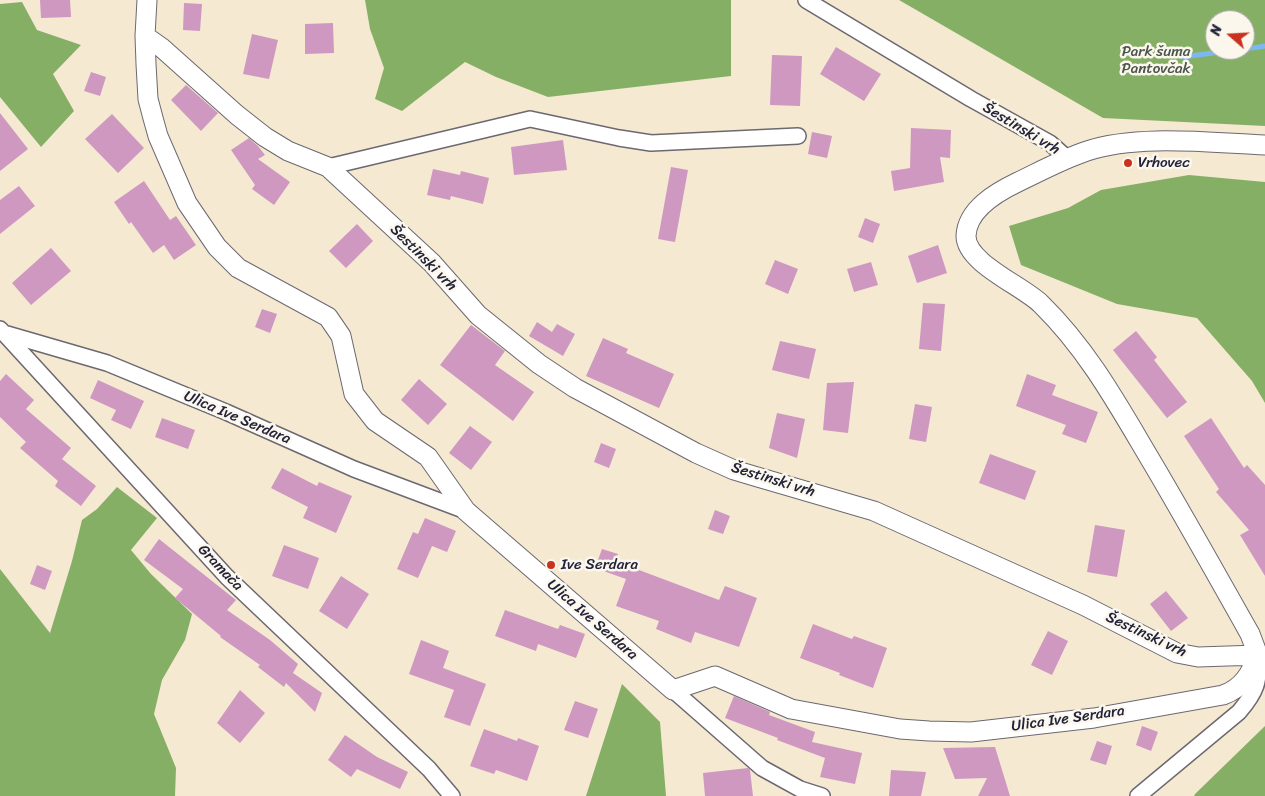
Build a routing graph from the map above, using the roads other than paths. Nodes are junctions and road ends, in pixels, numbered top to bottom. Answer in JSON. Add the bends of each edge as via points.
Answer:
{"nodes":[{"id":1,"x":147,"y":0,"type":"edge"},
{"id":2,"x":806,"y":0,"type":"edge"},
{"id":3,"x":145,"y":36,"type":"junction"},
{"id":4,"x":798,"y":136,"type":"dead end"},
{"id":5,"x":1265,"y":145,"type":"edge"},
{"id":6,"x":1068,"y":158,"type":"junction"},
{"id":7,"x":328,"y":167,"type":"junction"},
{"id":8,"x":3,"y":331,"type":"edge"},
{"id":9,"x":466,"y":511,"type":"junction"},
{"id":10,"x":1258,"y":655,"type":"junction"},
{"id":11,"x":673,"y":690,"type":"junction"},
{"id":12,"x":452,"y":796,"type":"edge"},
{"id":13,"x":822,"y":796,"type":"edge"},
{"id":14,"x":1138,"y":796,"type":"edge"}],
"edges":[{"from":1,"to":3,"type":"street","name":"Ulica Ive Serdara"},
{"from":2,"to":6,"type":"street","name":"Šestinski vrh","via":[[1050,143]]},
{"from":3,"to":7,"type":"street","name":"Šestinski vrh","via":[[265,137],[288,151]]},
{"from":3,"to":9,"type":"street","name":"Ulica Ive Serdara","via":[[148,99],[158,136],[187,203],[203,229],[238,268],[328,317],[341,336],[354,394],[362,406],[375,421],[428,457]]},
{"from":4,"to":7,"type":"street","via":[[651,143],[530,119]]},
{"from":5,"to":6,"type":"street","via":[[1152,142],[1106,146]]},
{"from":6,"to":10,"type":"street","name":"Šestinski vrh","via":[[989,198],[976,210],[969,223],[967,244],[984,264],[1040,303],[1106,383],[1250,634]]},
{"from":7,"to":10,"type":"street","name":"Šestinski vrh","via":[[432,263],[478,315],[539,364],[575,388],[696,453],[734,470],[874,511],[1084,605],[1177,653],[1198,657]]},
{"from":8,"to":9,"type":"street","name":"Ulica Ive Serdara","via":[[107,363],[354,469]]},
{"from":8,"to":12,"type":"street","name":"Gramača","via":[[227,577],[430,769]]},
{"from":9,"to":11,"type":"street","name":"Ulica Ive Serdara"},
{"from":10,"to":11,"type":"street","name":"Ulica Ive Serdara","via":[[1245,681],[1223,695],[1094,718],[971,732],[900,729],[791,709],[715,676]]},
{"from":10,"to":14,"type":"street","via":[[1258,682],[1251,698],[1239,712]]},
{"from":11,"to":13,"type":"street","name":"Ulica Ive Serdara","via":[[762,768],[800,789]]}]}
